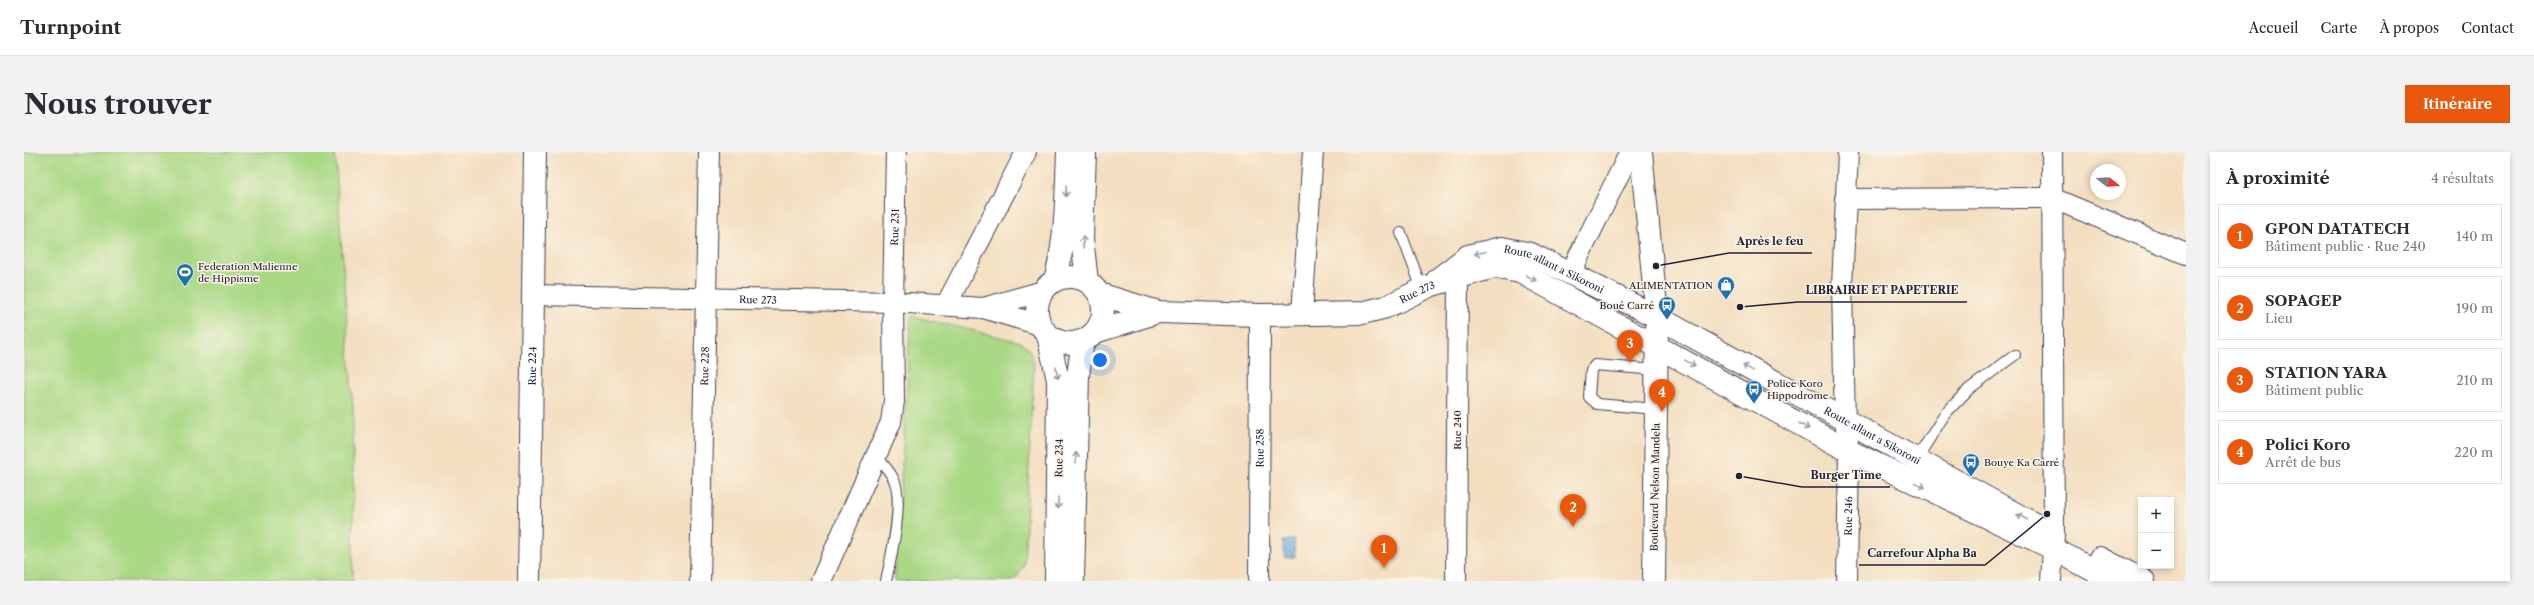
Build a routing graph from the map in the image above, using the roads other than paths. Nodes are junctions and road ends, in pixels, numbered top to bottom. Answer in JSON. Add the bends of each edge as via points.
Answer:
{"nodes":[{"id":1,"x":535,"y":152,"type":"edge"},
{"id":2,"x":709,"y":152,"type":"edge"},
{"id":3,"x":896,"y":152,"type":"edge"},
{"id":4,"x":1026,"y":152,"type":"edge"},
{"id":5,"x":1068,"y":152,"type":"edge"},
{"id":6,"x":1313,"y":152,"type":"edge"},
{"id":7,"x":1630,"y":152,"type":"edge"},
{"id":8,"x":1641,"y":152,"type":"edge"},
{"id":9,"x":1848,"y":152,"type":"edge"},
{"id":10,"x":2052,"y":152,"type":"edge"},
{"id":11,"x":1088,"y":158,"type":"edge"},
{"id":12,"x":2052,"y":198,"type":"junction"},
{"id":13,"x":1845,"y":199,"type":"junction"},
{"id":14,"x":1401,"y":233,"type":"dead end"},
{"id":15,"x":2186,"y":254,"type":"edge"},
{"id":16,"x":1456,"y":272,"type":"junction"},
{"id":17,"x":1570,"y":274,"type":"junction"},
{"id":18,"x":1049,"y":285,"type":"junction"},
{"id":19,"x":1425,"y":287,"type":"junction"},
{"id":20,"x":1093,"y":288,"type":"junction"},
{"id":21,"x":533,"y":295,"type":"junction"},
{"id":22,"x":706,"y":299,"type":"junction"},
{"id":23,"x":893,"y":302,"type":"junction"},
{"id":24,"x":946,"y":305,"type":"junction"},
{"id":25,"x":983,"y":308,"type":"junction"},
{"id":26,"x":1158,"y":312,"type":"junction"},
{"id":27,"x":1302,"y":314,"type":"junction"},
{"id":28,"x":1260,"y":315,"type":"junction"},
{"id":29,"x":1657,"y":317,"type":"junction"},
{"id":30,"x":1044,"y":330,"type":"junction"},
{"id":31,"x":1089,"y":337,"type":"junction"},
{"id":32,"x":1656,"y":344,"type":"junction"},
{"id":33,"x":2015,"y":355,"type":"dead end"},
{"id":34,"x":1656,"y":370,"type":"junction"},
{"id":35,"x":1656,"y":409,"type":"junction"},
{"id":36,"x":1845,"y":422,"type":"junction"},
{"id":37,"x":1849,"y":451,"type":"junction"},
{"id":38,"x":876,"y":456,"type":"junction"},
{"id":39,"x":1916,"y":460,"type":"junction"},
{"id":40,"x":2053,"y":541,"type":"junction"},
{"id":41,"x":529,"y":581,"type":"edge"},
{"id":42,"x":700,"y":581,"type":"edge"},
{"id":43,"x":821,"y":581,"type":"edge"},
{"id":44,"x":886,"y":581,"type":"edge"},
{"id":45,"x":1056,"y":581,"type":"edge"},
{"id":46,"x":1073,"y":581,"type":"edge"},
{"id":47,"x":1259,"y":581,"type":"edge"},
{"id":48,"x":1456,"y":581,"type":"edge"},
{"id":49,"x":1654,"y":581,"type":"edge"},
{"id":50,"x":1847,"y":581,"type":"edge"},
{"id":51,"x":2051,"y":581,"type":"edge"},
{"id":52,"x":2114,"y":581,"type":"edge"},
{"id":53,"x":2144,"y":581,"type":"edge"}],
"edges":[{"from":1,"to":21,"type":"street","name":"Rue 224"},
{"from":2,"to":22,"type":"street","name":"Rue 228"},
{"from":3,"to":23,"type":"street","name":"Rue 231"},
{"from":4,"to":24,"type":"street"},
{"from":5,"to":18,"type":"street","one_way":true,"via":[[1065,235],[1062,255]]},
{"from":6,"to":27,"type":"street"},
{"from":7,"to":17,"type":"street"},
{"from":8,"to":29,"type":"street","name":"Boulevard Nelson Mandela"},
{"from":9,"to":13,"type":"street","name":"Rue 246"},
{"from":10,"to":12,"type":"street"},
{"from":20,"to":11,"type":"street","one_way":true,"via":[[1082,238]]},
{"from":12,"to":13,"type":"street"},
{"from":12,"to":15,"type":"street"},
{"from":12,"to":40,"type":"street"},
{"from":13,"to":36,"type":"street","name":"Rue 246","via":[[1842,287]]},
{"from":14,"to":19,"type":"lane"},
{"from":17,"to":16,"type":"street","name":"Route allant a Sikoroni","one_way":true,"via":[[1531,254],[1502,248],[1468,256]]},
{"from":16,"to":19,"type":"street","name":"Route allant a Sikoroni"},
{"from":16,"to":32,"type":"street","one_way":true,"via":[[1494,267],[1520,272]]},
{"from":16,"to":48,"type":"street","name":"Rue 240"},
{"from":17,"to":29,"type":"street","name":"Route allant a Sikoroni"},
{"from":18,"to":20,"type":"street","via":[[1071,277]]},
{"from":18,"to":25,"type":"street","name":"Rue 273"},
{"from":18,"to":30,"type":"street","via":[[1037,304]]},
{"from":19,"to":27,"type":"street","name":"Rue 273","via":[[1386,307],[1362,313]]},
{"from":20,"to":26,"type":"street","name":"Rue 273"},
{"from":20,"to":31,"type":"street","via":[[1103,309],[1100,325]]},
{"from":21,"to":22,"type":"street","name":"Rue 273"},
{"from":21,"to":41,"type":"street","name":"Rue 224"},
{"from":22,"to":23,"type":"street","name":"Rue 273"},
{"from":22,"to":42,"type":"street","name":"Rue 228"},
{"from":23,"to":24,"type":"street","name":"Rue 273"},
{"from":23,"to":38,"type":"street","name":"Rue 231","via":[[894,401],[891,422]]},
{"from":24,"to":25,"type":"street","name":"Rue 273"},
{"from":25,"to":30,"type":"street","name":"Rue 273"},
{"from":26,"to":28,"type":"street","name":"Rue 273"},
{"from":26,"to":31,"type":"street","name":"Rue 273"},
{"from":27,"to":28,"type":"street","name":"Rue 273"},
{"from":28,"to":47,"type":"street","name":"Rue 258"},
{"from":29,"to":32,"type":"street","name":"Boulevard Nelson Mandela"},
{"from":36,"to":29,"type":"street","name":"Route allant a Sikoroni","one_way":true},
{"from":30,"to":31,"type":"street","via":[[1064,343]]},
{"from":30,"to":45,"type":"street","name":"Rue 234","one_way":true,"via":[[1058,380]]},
{"from":46,"to":31,"type":"street","name":"Rue 234","one_way":true,"via":[[1078,375]]},
{"from":32,"to":34,"type":"street","name":"Boulevard Nelson Mandela"},
{"from":32,"to":37,"type":"street","one_way":true},
{"from":33,"to":39,"type":"lane","via":[[1959,399],[1945,414]]},
{"from":34,"to":35,"type":"street","name":"Boulevard Nelson Mandela"},
{"from":34,"to":35,"type":"lane","via":[[1595,365],[1592,370],[1589,398],[1596,404]]},
{"from":35,"to":49,"type":"street","name":"Boulevard Nelson Mandela"},
{"from":36,"to":37,"type":"street","name":"Rue 246"},
{"from":36,"to":39,"type":"street","name":"Route allant a Sikoroni"},
{"from":37,"to":40,"type":"street","one_way":true},
{"from":37,"to":50,"type":"street","name":"Rue 246"},
{"from":38,"to":43,"type":"street","name":"Rue 231"},
{"from":38,"to":44,"type":"lane","via":[[894,479],[897,500],[894,543]]},
{"from":40,"to":39,"type":"street","name":"Route allant a Sikoroni","one_way":true},
{"from":40,"to":51,"type":"street"},
{"from":40,"to":52,"type":"street"},
{"from":40,"to":53,"type":"street","name":"Route allant a Sikoroni"}]}
